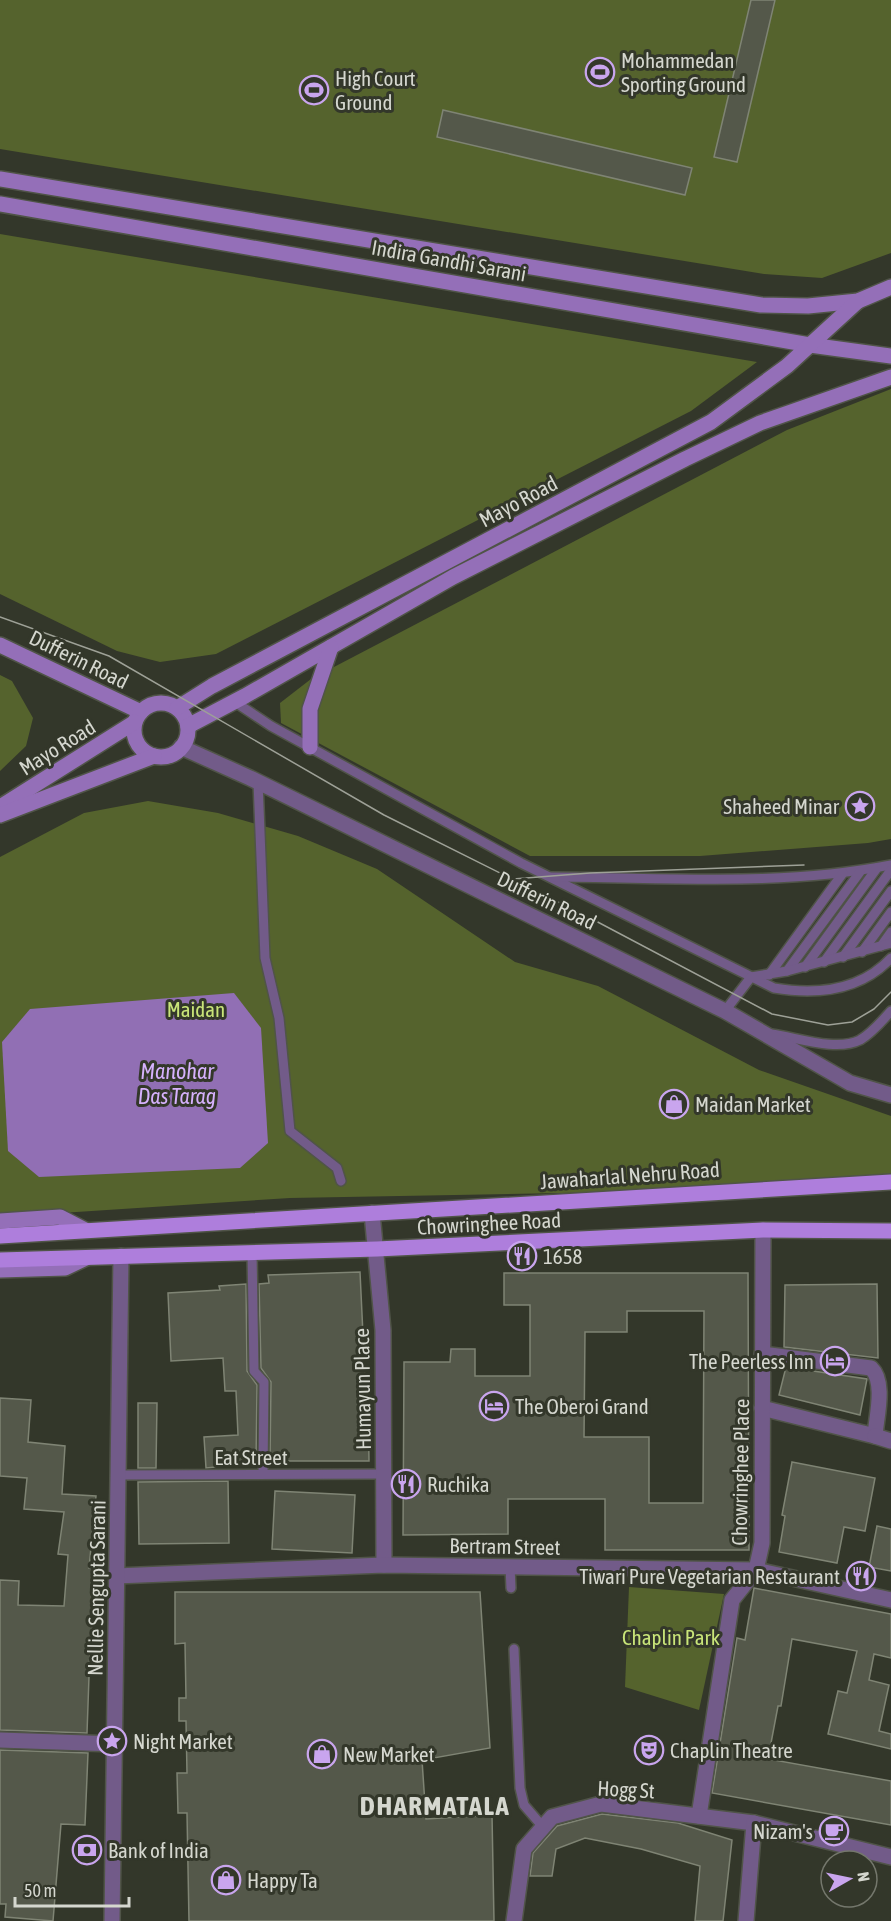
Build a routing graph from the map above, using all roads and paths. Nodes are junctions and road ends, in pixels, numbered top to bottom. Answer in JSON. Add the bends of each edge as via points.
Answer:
{"nodes":[{"id":1,"x":0,"y":179,"type":"edge"},
{"id":2,"x":0,"y":204,"type":"edge"},
{"id":3,"x":891,"y":287,"type":"edge"},
{"id":4,"x":858,"y":301,"type":"junction"},
{"id":5,"x":810,"y":345,"type":"junction"},
{"id":6,"x":891,"y":356,"type":"edge"},
{"id":7,"x":891,"y":377,"type":"edge"},
{"id":8,"x":0,"y":645,"type":"edge"},
{"id":9,"x":331,"y":647,"type":"junction"},
{"id":10,"x":235,"y":702,"type":"junction"},
{"id":11,"x":177,"y":708,"type":"junction"},
{"id":12,"x":138,"y":717,"type":"junction"},
{"id":13,"x":188,"y":726,"type":"junction"},
{"id":14,"x":181,"y":747,"type":"junction"},
{"id":15,"x":310,"y":747,"type":"junction"},
{"id":16,"x":154,"y":756,"type":"junction"},
{"id":17,"x":258,"y":782,"type":"junction"},
{"id":18,"x":0,"y":807,"type":"edge"},
{"id":19,"x":0,"y":815,"type":"edge"},
{"id":20,"x":891,"y":865,"type":"edge"},
{"id":21,"x":877,"y":868,"type":"junction"},
{"id":22,"x":891,"y":870,"type":"edge"},
{"id":23,"x":860,"y":872,"type":"junction"},
{"id":24,"x":843,"y":873,"type":"junction"},
{"id":25,"x":549,"y":877,"type":"junction"},
{"id":26,"x":891,"y":891,"type":"edge"},
{"id":27,"x":891,"y":912,"type":"edge"},
{"id":28,"x":891,"y":932,"type":"edge"},
{"id":29,"x":891,"y":943,"type":"edge"},
{"id":30,"x":881,"y":946,"type":"junction"},
{"id":31,"x":862,"y":952,"type":"junction"},
{"id":32,"x":843,"y":957,"type":"junction"},
{"id":33,"x":891,"y":958,"type":"edge"},
{"id":34,"x":824,"y":962,"type":"junction"},
{"id":35,"x":805,"y":967,"type":"junction"},
{"id":36,"x":787,"y":971,"type":"junction"},
{"id":37,"x":769,"y":975,"type":"junction"},
{"id":38,"x":751,"y":977,"type":"junction"},
{"id":39,"x":724,"y":1011,"type":"junction"},
{"id":40,"x":891,"y":1011,"type":"edge"},
{"id":41,"x":762,"y":1033,"type":"junction"},
{"id":42,"x":891,"y":1095,"type":"edge"},
{"id":43,"x":341,"y":1181,"type":"dead end"},
{"id":44,"x":891,"y":1182,"type":"edge"},
{"id":45,"x":372,"y":1213,"type":"junction"},
{"id":46,"x":0,"y":1221,"type":"edge"},
{"id":47,"x":85,"y":1230,"type":"junction"},
{"id":48,"x":763,"y":1230,"type":"junction"},
{"id":49,"x":891,"y":1231,"type":"edge"},
{"id":50,"x":0,"y":1236,"type":"edge"},
{"id":51,"x":377,"y":1249,"type":"junction"},
{"id":52,"x":252,"y":1252,"type":"junction"},
{"id":53,"x":121,"y":1256,"type":"junction"},
{"id":54,"x":88,"y":1257,"type":"junction"},
{"id":55,"x":0,"y":1260,"type":"edge"},
{"id":56,"x":0,"y":1270,"type":"edge"},
{"id":57,"x":762,"y":1354,"type":"junction"},
{"id":58,"x":762,"y":1408,"type":"junction"},
{"id":59,"x":875,"y":1436,"type":"junction"},
{"id":60,"x":891,"y":1441,"type":"edge"},
{"id":61,"x":263,"y":1474,"type":"junction"},
{"id":62,"x":384,"y":1474,"type":"junction"},
{"id":63,"x":119,"y":1475,"type":"junction"},
{"id":64,"x":384,"y":1565,"type":"junction"},
{"id":65,"x":510,"y":1567,"type":"junction"},
{"id":66,"x":756,"y":1570,"type":"junction"},
{"id":67,"x":116,"y":1576,"type":"junction"},
{"id":68,"x":511,"y":1588,"type":"dead end"},
{"id":69,"x":891,"y":1600,"type":"edge"},
{"id":70,"x":514,"y":1649,"type":"dead end"},
{"id":71,"x":0,"y":1740,"type":"edge"},
{"id":72,"x":114,"y":1744,"type":"junction"},
{"id":73,"x":699,"y":1816,"type":"junction"},
{"id":74,"x":547,"y":1822,"type":"junction"},
{"id":75,"x":754,"y":1823,"type":"junction"},
{"id":76,"x":891,"y":1857,"type":"edge"},
{"id":77,"x":112,"y":1921,"type":"edge"},
{"id":78,"x":514,"y":1921,"type":"edge"},
{"id":79,"x":746,"y":1921,"type":"edge"}],
"edges":[{"from":1,"to":4,"type":"main road","name":"Indira Gandhi Sarani","via":[[761,305]]},
{"from":2,"to":5,"type":"main road","name":"Indira Gandhi Sarani"},
{"from":3,"to":4,"type":"main road"},
{"from":4,"to":5,"type":"main road","name":"Mayo Road"},
{"from":5,"to":6,"type":"main road","name":"Indira Gandhi Sarani"},
{"from":5,"to":11,"type":"main road","name":"Mayo Road","via":[[711,422]]},
{"from":7,"to":9,"type":"main road","name":"Mayo Road","via":[[759,423],[453,578]]},
{"from":8,"to":12,"type":"main road","name":"Dufferin Road"},
{"from":9,"to":10,"type":"main road","name":"Mayo Road"},
{"from":9,"to":15,"type":"main road","via":[[310,709]]},
{"from":10,"to":13,"type":"main road","name":"Mayo Road"},
{"from":10,"to":15,"type":"lane"},
{"from":11,"to":12,"type":"main road","via":[[153,704]]},
{"from":11,"to":13,"type":"main road"},
{"from":12,"to":16,"type":"main road","via":[[137,741]]},
{"from":12,"to":18,"type":"main road","name":"Mayo Road"},
{"from":13,"to":14,"type":"main road"},
{"from":14,"to":16,"type":"main road","via":[[169,756]]},
{"from":14,"to":17,"type":"street","name":"Dufferin Road"},
{"from":15,"to":25,"type":"lane"},
{"from":16,"to":19,"type":"main road"},
{"from":17,"to":39,"type":"street","name":"Dufferin Road"},
{"from":17,"to":43,"type":"lane","via":[[265,958],[279,1018],[290,1131],[336,1168]]},
{"from":20,"to":21,"type":"lane"},
{"from":21,"to":23,"type":"lane"},
{"from":21,"to":35,"type":"lane"},
{"from":22,"to":34,"type":"lane"},
{"from":23,"to":24,"type":"lane"},
{"from":23,"to":36,"type":"lane"},
{"from":24,"to":25,"type":"lane","via":[[762,881]]},
{"from":24,"to":37,"type":"lane"},
{"from":25,"to":38,"type":"lane"},
{"from":26,"to":32,"type":"lane"},
{"from":27,"to":31,"type":"lane"},
{"from":28,"to":30,"type":"lane"},
{"from":29,"to":30,"type":"lane"},
{"from":30,"to":31,"type":"lane"},
{"from":31,"to":32,"type":"lane"},
{"from":32,"to":34,"type":"lane"},
{"from":33,"to":38,"type":"lane","via":[[863,979],[829,992],[774,988]]},
{"from":34,"to":35,"type":"lane"},
{"from":35,"to":36,"type":"lane"},
{"from":36,"to":37,"type":"lane"},
{"from":37,"to":38,"type":"lane"},
{"from":38,"to":39,"type":"lane"},
{"from":39,"to":41,"type":"street","name":"Dufferin Road"},
{"from":40,"to":41,"type":"lane","via":[[874,1030],[852,1043]]},
{"from":41,"to":42,"type":"street","name":"Dufferin Road","via":[[850,1083]]},
{"from":44,"to":45,"type":"main road","name":"Jawaharlal Nehru Road"},
{"from":45,"to":47,"type":"main road"},
{"from":45,"to":51,"type":"street","name":"Humayun Place"},
{"from":46,"to":47,"type":"main road","via":[[60,1217]]},
{"from":47,"to":50,"type":"main road"},
{"from":48,"to":49,"type":"main road","name":"Chowringhee Road"},
{"from":48,"to":51,"type":"main road","name":"Chowringhee Road"},
{"from":48,"to":57,"type":"street","name":"Chowringhee Place"},
{"from":51,"to":52,"type":"main road","name":"Chowringhee Road"},
{"from":51,"to":62,"type":"street","name":"Humayun Place","via":[[383,1330]]},
{"from":52,"to":53,"type":"main road","name":"Chowringhee Road"},
{"from":52,"to":61,"type":"lane","via":[[254,1371],[264,1382]]},
{"from":53,"to":54,"type":"main road","name":"Chowringhee Road"},
{"from":53,"to":63,"type":"street","name":"Nellie Sengupta Sarani"},
{"from":54,"to":55,"type":"main road","name":"Chowringhee Road"},
{"from":54,"to":56,"type":"main road","via":[[65,1268]]},
{"from":57,"to":58,"type":"street","name":"Chowringhee Place"},
{"from":57,"to":59,"type":"street","via":[[871,1368],[878,1385]]},
{"from":58,"to":59,"type":"street"},
{"from":58,"to":66,"type":"street","name":"Chowringhee Place","via":[[762,1543]]},
{"from":59,"to":60,"type":"street"},
{"from":61,"to":62,"type":"lane","name":"Eat Street"},
{"from":61,"to":63,"type":"lane","name":"Eat Street"},
{"from":62,"to":64,"type":"street","name":"Humayun Place"},
{"from":63,"to":67,"type":"street","name":"Nellie Sengupta Sarani"},
{"from":64,"to":65,"type":"street","name":"Bertram Street"},
{"from":64,"to":67,"type":"street","name":"Bertram Street"},
{"from":65,"to":66,"type":"street","name":"Bertram Street"},
{"from":65,"to":68,"type":"lane"},
{"from":66,"to":69,"type":"street","name":"Bertram Street"},
{"from":66,"to":73,"type":"street","via":[[732,1600]]},
{"from":67,"to":72,"type":"street","name":"Nellie Sengupta Sarani"},
{"from":70,"to":74,"type":"lane","via":[[520,1788],[524,1805]]},
{"from":71,"to":72,"type":"street"},
{"from":72,"to":77,"type":"street","name":"Nellie Sengupta Sarani"},
{"from":73,"to":74,"type":"street","name":"Hogg St","via":[[601,1804]]},
{"from":73,"to":75,"type":"street","name":"Hogg St"},
{"from":74,"to":78,"type":"street","via":[[524,1849]]},
{"from":75,"to":76,"type":"street"},
{"from":75,"to":79,"type":"street"}]}
